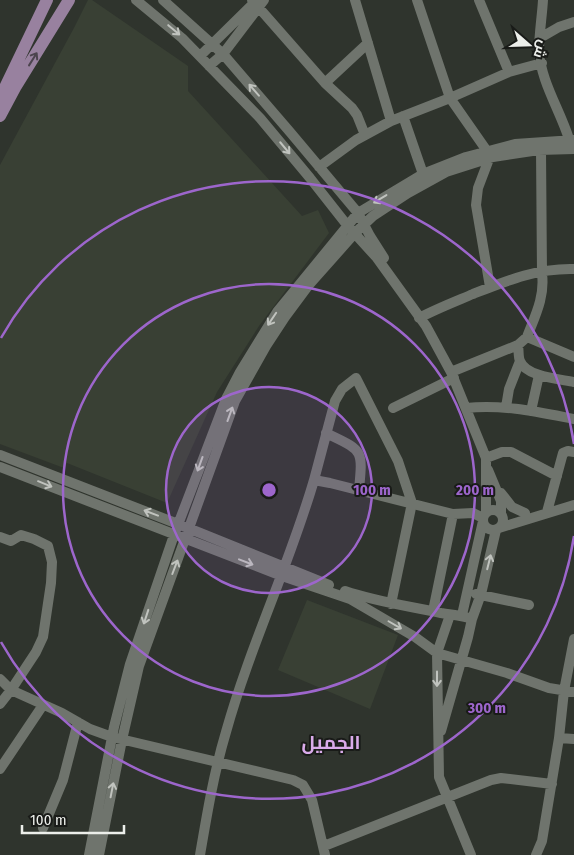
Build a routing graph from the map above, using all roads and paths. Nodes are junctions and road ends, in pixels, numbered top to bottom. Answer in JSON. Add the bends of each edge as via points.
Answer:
{"nodes":[{"id":1,"x":47,"y":0,"type":"edge"},
{"id":2,"x":69,"y":0,"type":"edge"},
{"id":3,"x":74,"y":0,"type":"edge"},
{"id":4,"x":136,"y":0,"type":"edge"},
{"id":5,"x":163,"y":0,"type":"edge"},
{"id":6,"x":355,"y":0,"type":"edge"},
{"id":7,"x":418,"y":0,"type":"edge"},
{"id":8,"x":478,"y":0,"type":"edge"},
{"id":9,"x":543,"y":0,"type":"edge"},
{"id":10,"x":257,"y":2,"type":"edge"},
{"id":11,"x":61,"y":14,"type":"junction"},
{"id":12,"x":574,"y":22,"type":"edge"},
{"id":13,"x":540,"y":38,"type":"junction"},
{"id":14,"x":368,"y":43,"type":"junction"},
{"id":15,"x":212,"y":45,"type":"junction"},
{"id":16,"x":224,"y":54,"type":"junction"},
{"id":17,"x":200,"y":56,"type":"junction"},
{"id":18,"x":542,"y":63,"type":"junction"},
{"id":19,"x":210,"y":66,"type":"junction"},
{"id":20,"x":509,"y":72,"type":"junction"},
{"id":21,"x":325,"y":83,"type":"junction"},
{"id":22,"x":0,"y":98,"type":"edge"},
{"id":23,"x":450,"y":98,"type":"junction"},
{"id":24,"x":0,"y":116,"type":"edge"},
{"id":25,"x":403,"y":116,"type":"junction"},
{"id":26,"x":391,"y":121,"type":"junction"},
{"id":27,"x":364,"y":135,"type":"junction"},
{"id":28,"x":571,"y":140,"type":"edge"},
{"id":29,"x":574,"y":149,"type":"edge"},
{"id":30,"x":541,"y":150,"type":"junction"},
{"id":31,"x":488,"y":155,"type":"junction"},
{"id":32,"x":318,"y":167,"type":"junction"},
{"id":33,"x":423,"y":174,"type":"junction"},
{"id":34,"x":358,"y":212,"type":"junction"},
{"id":35,"x":364,"y":224,"type":"junction"},
{"id":36,"x":347,"y":225,"type":"junction"},
{"id":37,"x":355,"y":233,"type":"junction"},
{"id":38,"x":574,"y":269,"type":"edge"},
{"id":39,"x":542,"y":271,"type":"junction"},
{"id":40,"x":490,"y":287,"type":"junction"},
{"id":41,"x":423,"y":320,"type":"junction"},
{"id":42,"x":527,"y":338,"type":"junction"},
{"id":43,"x":518,"y":345,"type":"junction"},
{"id":44,"x":574,"y":357,"type":"edge"},
{"id":45,"x":520,"y":361,"type":"junction"},
{"id":46,"x":453,"y":375,"type":"junction"},
{"id":47,"x":539,"y":375,"type":"junction"},
{"id":48,"x":574,"y":382,"type":"edge"},
{"id":49,"x":506,"y":407,"type":"junction"},
{"id":50,"x":393,"y":408,"type":"dead end"},
{"id":51,"x":466,"y":408,"type":"junction"},
{"id":52,"x":531,"y":411,"type":"junction"},
{"id":53,"x":574,"y":419,"type":"edge"},
{"id":54,"x":326,"y":433,"type":"junction"},
{"id":55,"x":574,"y":452,"type":"edge"},
{"id":56,"x":0,"y":455,"type":"edge"},
{"id":57,"x":486,"y":461,"type":"junction"},
{"id":58,"x":0,"y":467,"type":"edge"},
{"id":59,"x":557,"y":476,"type":"junction"},
{"id":60,"x":314,"y":480,"type":"junction"},
{"id":61,"x":496,"y":486,"type":"junction"},
{"id":62,"x":359,"y":490,"type":"junction"},
{"id":63,"x":412,"y":503,"type":"junction"},
{"id":64,"x":574,"y":505,"type":"edge"},
{"id":65,"x":525,"y":513,"type":"junction"},
{"id":66,"x":544,"y":513,"type":"junction"},
{"id":67,"x":453,"y":514,"type":"junction"},
{"id":68,"x":502,"y":515,"type":"junction"},
{"id":69,"x":484,"y":517,"type":"junction"},
{"id":70,"x":517,"y":523,"type":"junction"},
{"id":71,"x":178,"y":524,"type":"junction"},
{"id":72,"x":190,"y":528,"type":"junction"},
{"id":73,"x":498,"y":529,"type":"junction"},
{"id":74,"x":174,"y":535,"type":"junction"},
{"id":75,"x":0,"y":537,"type":"edge"},
{"id":76,"x":186,"y":539,"type":"junction"},
{"id":77,"x":494,"y":542,"type":"junction"},
{"id":78,"x":284,"y":571,"type":"junction"},
{"id":79,"x":466,"y":592,"type":"junction"},
{"id":80,"x":481,"y":594,"type":"junction"},
{"id":81,"x":391,"y":604,"type":"junction"},
{"id":82,"x":528,"y":605,"type":"dead end"},
{"id":83,"x":433,"y":611,"type":"junction"},
{"id":84,"x":450,"y":614,"type":"junction"},
{"id":85,"x":462,"y":615,"type":"junction"},
{"id":86,"x":472,"y":619,"type":"junction"},
{"id":87,"x":574,"y":639,"type":"edge"},
{"id":88,"x":436,"y":653,"type":"junction"},
{"id":89,"x":461,"y":659,"type":"junction"},
{"id":90,"x":0,"y":679,"type":"edge"},
{"id":91,"x":11,"y":690,"type":"junction"},
{"id":92,"x":569,"y":692,"type":"edge"},
{"id":93,"x":0,"y":704,"type":"edge"},
{"id":94,"x":44,"y":705,"type":"junction"},
{"id":95,"x":78,"y":722,"type":"junction"},
{"id":96,"x":559,"y":738,"type":"junction"},
{"id":97,"x":117,"y":739,"type":"junction"},
{"id":98,"x":574,"y":739,"type":"edge"},
{"id":99,"x":437,"y":744,"type":"junction"},
{"id":100,"x":218,"y":762,"type":"junction"},
{"id":101,"x":0,"y":769,"type":"edge"},
{"id":102,"x":552,"y":784,"type":"junction"},
{"id":103,"x":447,"y":796,"type":"junction"},
{"id":104,"x":43,"y":828,"type":"dead end"},
{"id":105,"x":325,"y":850,"type":"edge"},
{"id":106,"x":89,"y":855,"type":"edge"},
{"id":107,"x":99,"y":855,"type":"edge"},
{"id":108,"x":200,"y":855,"type":"edge"},
{"id":109,"x":471,"y":855,"type":"edge"},
{"id":110,"x":536,"y":855,"type":"edge"}],
"edges":[{"from":1,"to":22,"type":"main road"},
{"from":2,"to":11,"type":"main road"},
{"from":3,"to":11,"type":"main road"},
{"from":4,"to":17,"type":"street","one_way":true},
{"from":5,"to":15,"type":"street"},
{"from":6,"to":14,"type":"street"},
{"from":7,"to":23,"type":"street"},
{"from":8,"to":20,"type":"street"},
{"from":9,"to":13,"type":"street"},
{"from":10,"to":15,"type":"street"},
{"from":10,"to":16,"type":"street"},
{"from":10,"to":21,"type":"street"},
{"from":24,"to":11,"type":"main road","one_way":true},
{"from":12,"to":13,"type":"street"},
{"from":13,"to":18,"type":"street"},
{"from":14,"to":21,"type":"street"},
{"from":14,"to":26,"type":"street"},
{"from":15,"to":16,"type":"street"},
{"from":15,"to":17,"type":"street"},
{"from":16,"to":19,"type":"street"},
{"from":32,"to":16,"type":"street","one_way":true},
{"from":17,"to":19,"type":"street"},
{"from":18,"to":20,"type":"street"},
{"from":18,"to":28,"type":"street","via":[[552,99]]},
{"from":19,"to":36,"type":"street","one_way":true,"via":[[260,118]]},
{"from":20,"to":23,"type":"street"},
{"from":21,"to":27,"type":"street","via":[[352,108]]},
{"from":23,"to":25,"type":"street"},
{"from":23,"to":31,"type":"street"},
{"from":25,"to":26,"type":"street"},
{"from":25,"to":33,"type":"street"},
{"from":26,"to":27,"type":"street"},
{"from":27,"to":32,"type":"street"},
{"from":28,"to":31,"type":"street","via":[[515,144]]},
{"from":29,"to":30,"type":"street"},
{"from":30,"to":31,"type":"street"},
{"from":30,"to":39,"type":"street"},
{"from":31,"to":33,"type":"street","via":[[466,157]]},
{"from":31,"to":35,"type":"street","via":[[434,178],[380,210]]},
{"from":31,"to":40,"type":"street","via":[[476,205]]},
{"from":32,"to":34,"type":"street"},
{"from":33,"to":34,"type":"street","one_way":true},
{"from":34,"to":35,"type":"street"},
{"from":34,"to":36,"type":"street"},
{"from":35,"to":37,"type":"street"},
{"from":35,"to":41,"type":"street"},
{"from":36,"to":37,"type":"street"},
{"from":36,"to":71,"type":"street","one_way":true,"via":[[281,307],[240,372],[216,422]]},
{"from":37,"to":41,"type":"street"},
{"from":72,"to":37,"type":"street","one_way":true,"via":[[235,402],[248,376],[289,311]]},
{"from":38,"to":39,"type":"street"},
{"from":39,"to":40,"type":"street"},
{"from":39,"to":42,"type":"street","via":[[544,287],[541,301]]},
{"from":40,"to":41,"type":"street"},
{"from":41,"to":46,"type":"street"},
{"from":42,"to":43,"type":"street"},
{"from":42,"to":44,"type":"street"},
{"from":43,"to":45,"type":"street"},
{"from":43,"to":46,"type":"street"},
{"from":45,"to":47,"type":"street","via":[[525,368]]},
{"from":45,"to":49,"type":"street","via":[[509,388]]},
{"from":46,"to":50,"type":"street"},
{"from":46,"to":51,"type":"street"},
{"from":47,"to":48,"type":"street"},
{"from":47,"to":52,"type":"street"},
{"from":49,"to":51,"type":"street"},
{"from":49,"to":52,"type":"street"},
{"from":51,"to":57,"type":"street"},
{"from":52,"to":53,"type":"street"},
{"from":54,"to":60,"type":"street"},
{"from":54,"to":62,"type":"street","via":[[354,447],[358,453],[362,461]]},
{"from":54,"to":63,"type":"street","via":[[338,394],[356,378],[398,461]]},
{"from":55,"to":59,"type":"street","via":[[563,453]]},
{"from":71,"to":56,"type":"street","one_way":true},
{"from":57,"to":59,"type":"street","via":[[502,452],[512,452]]},
{"from":57,"to":61,"type":"street"},
{"from":57,"to":69,"type":"street"},
{"from":58,"to":74,"type":"street","one_way":true},
{"from":59,"to":66,"type":"street"},
{"from":60,"to":62,"type":"street"},
{"from":60,"to":78,"type":"street"},
{"from":61,"to":65,"type":"street","via":[[512,507]]},
{"from":61,"to":68,"type":"street"},
{"from":62,"to":63,"type":"street"},
{"from":63,"to":67,"type":"street"},
{"from":63,"to":81,"type":"street"},
{"from":64,"to":66,"type":"street"},
{"from":65,"to":66,"type":"street"},
{"from":65,"to":68,"type":"street"},
{"from":66,"to":70,"type":"street"},
{"from":67,"to":69,"type":"street","via":[[473,513]]},
{"from":67,"to":83,"type":"street"},
{"from":68,"to":69,"type":"street","via":[[494,509]]},
{"from":68,"to":73,"type":"street","via":[[503,522]]},
{"from":69,"to":73,"type":"street","via":[[489,529]]},
{"from":69,"to":79,"type":"street"},
{"from":70,"to":73,"type":"street"},
{"from":70,"to":77,"type":"street"},
{"from":71,"to":72,"type":"street"},
{"from":71,"to":74,"type":"street"},
{"from":72,"to":76,"type":"street"},
{"from":72,"to":78,"type":"street"},
{"from":73,"to":77,"type":"street"},
{"from":74,"to":76,"type":"street"},
{"from":74,"to":97,"type":"street","one_way":true,"via":[[130,664]]},
{"from":75,"to":91,"type":"street","via":[[11,541],[21,536],[34,539],[48,546],[52,562],[42,637]]},
{"from":76,"to":78,"type":"street","one_way":true},
{"from":97,"to":76,"type":"street","one_way":true,"via":[[139,666]]},
{"from":80,"to":77,"type":"street","one_way":true},
{"from":78,"to":81,"type":"street"},
{"from":78,"to":88,"type":"street","one_way":true,"via":[[350,600],[415,636]]},
{"from":78,"to":100,"type":"street","via":[[230,717]]},
{"from":79,"to":80,"type":"street"},
{"from":79,"to":85,"type":"street"},
{"from":80,"to":82,"type":"street"},
{"from":80,"to":86,"type":"street"},
{"from":81,"to":83,"type":"street"},
{"from":83,"to":84,"type":"street"},
{"from":84,"to":85,"type":"street"},
{"from":84,"to":88,"type":"street"},
{"from":85,"to":86,"type":"street"},
{"from":86,"to":89,"type":"street"},
{"from":87,"to":92,"type":"street"},
{"from":88,"to":89,"type":"street"},
{"from":88,"to":99,"type":"street","one_way":true},
{"from":89,"to":92,"type":"street"},
{"from":89,"to":99,"type":"street"},
{"from":90,"to":91,"type":"street"},
{"from":91,"to":93,"type":"street"},
{"from":91,"to":94,"type":"street"},
{"from":92,"to":96,"type":"street"},
{"from":94,"to":95,"type":"street"},
{"from":94,"to":101,"type":"street"},
{"from":95,"to":97,"type":"street"},
{"from":95,"to":104,"type":"street","via":[[63,780]]},
{"from":96,"to":98,"type":"street"},
{"from":96,"to":102,"type":"street"},
{"from":97,"to":100,"type":"street"},
{"from":97,"to":106,"type":"street"},
{"from":107,"to":97,"type":"street","one_way":true},
{"from":99,"to":103,"type":"street","via":[[439,777]]},
{"from":100,"to":105,"type":"street","via":[[293,780],[303,786],[312,800]]},
{"from":100,"to":108,"type":"street"},
{"from":102,"to":103,"type":"street","via":[[501,778]]},
{"from":102,"to":110,"type":"street","via":[[542,841]]},
{"from":103,"to":105,"type":"street"},
{"from":103,"to":109,"type":"street"}]}
